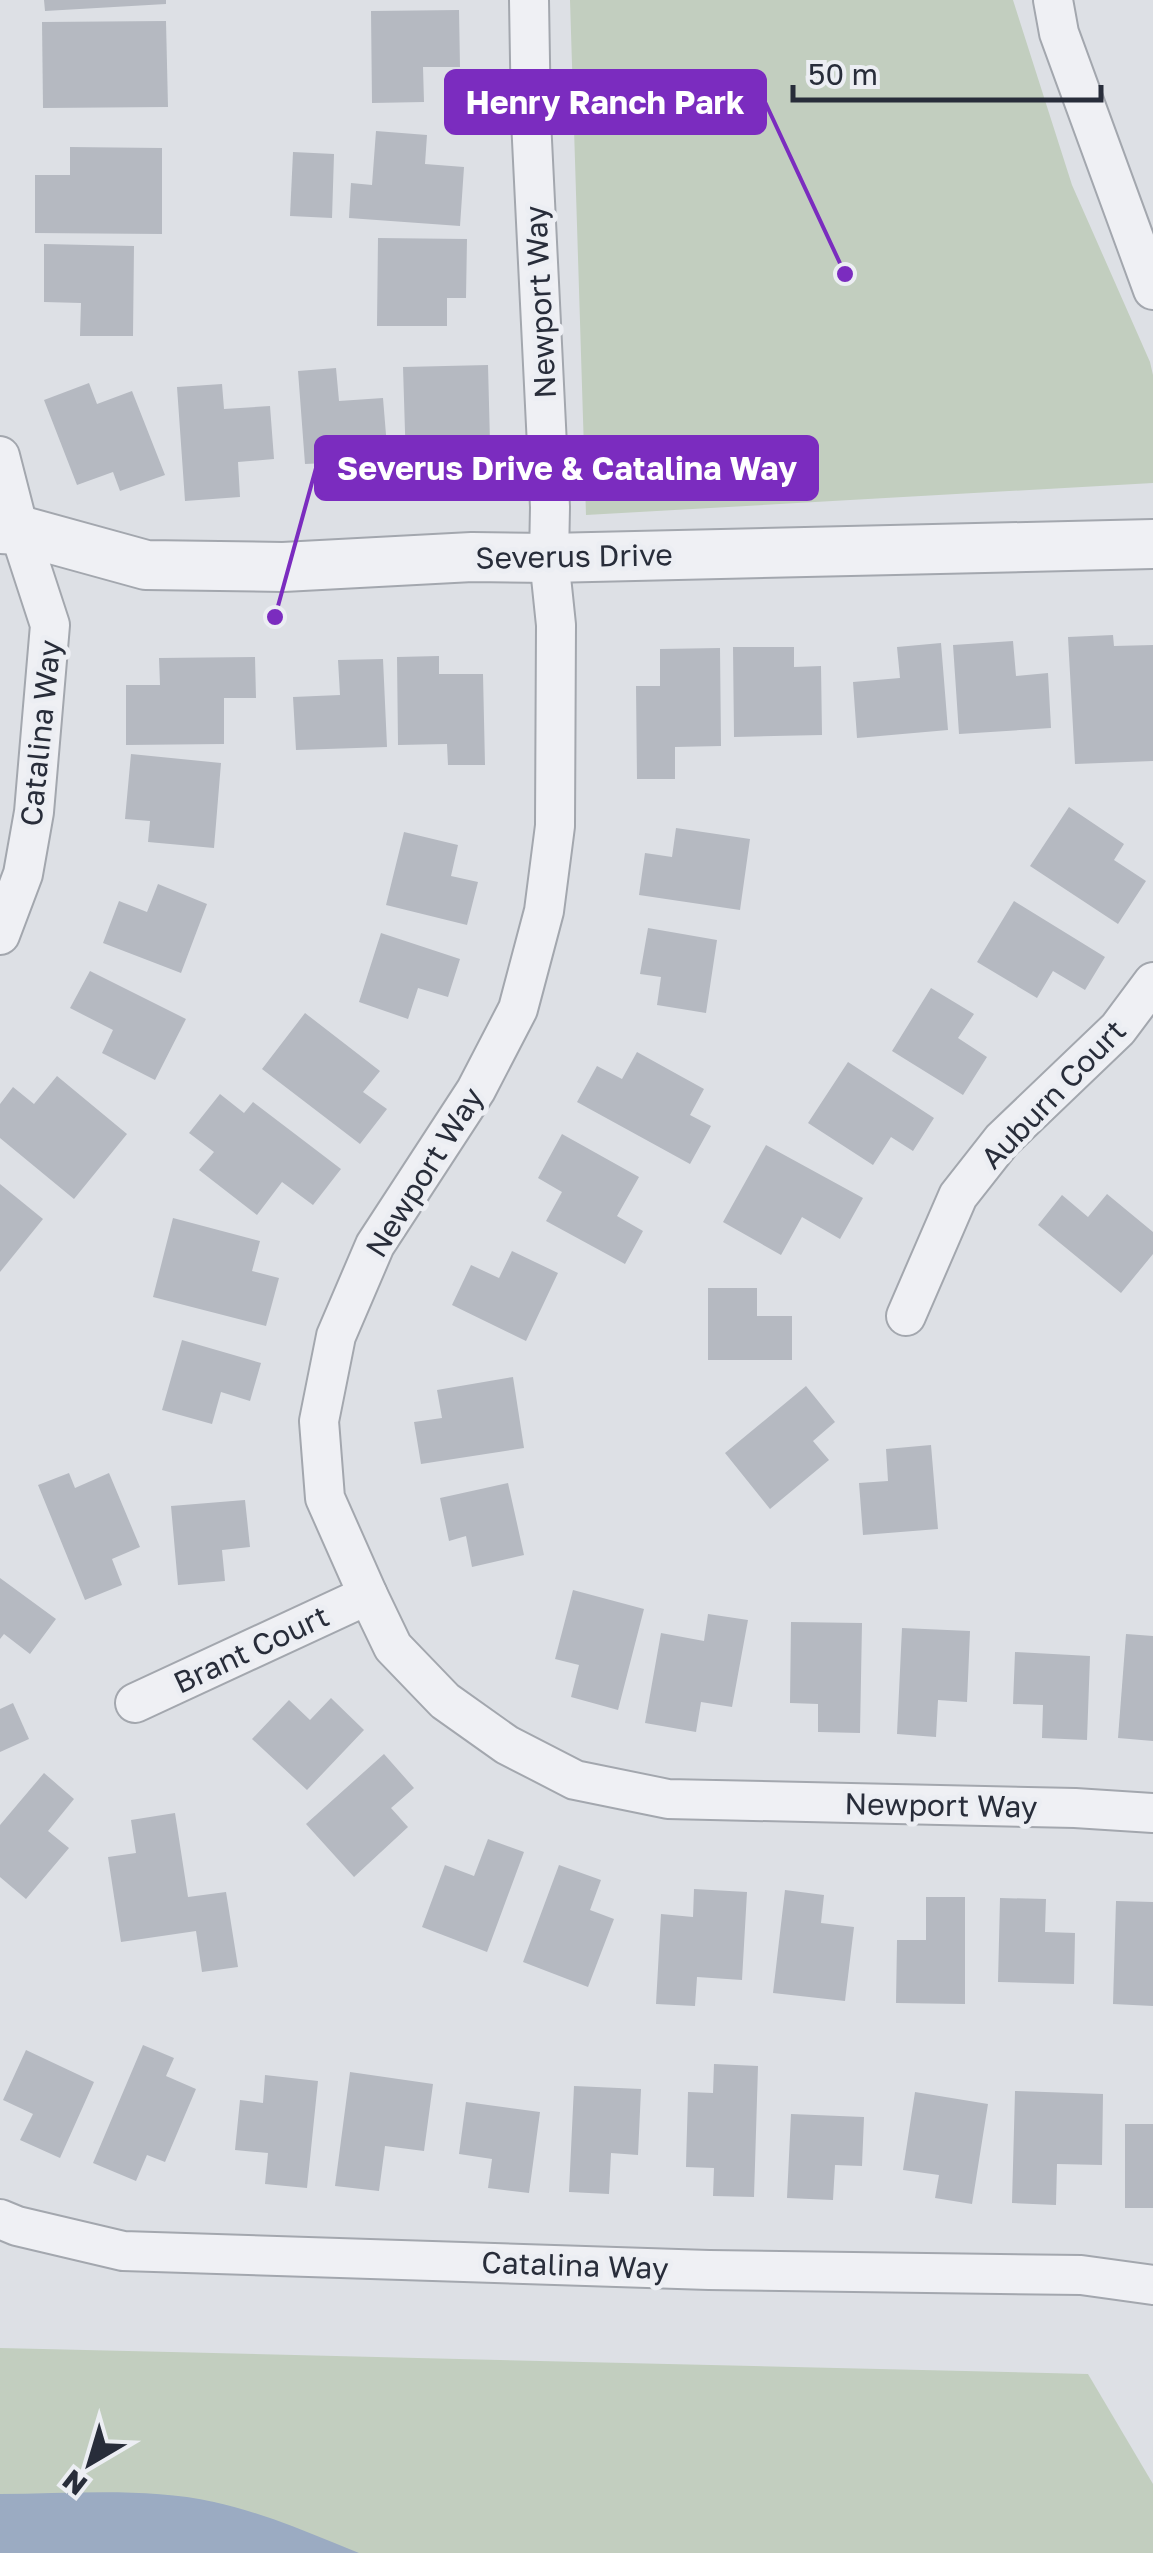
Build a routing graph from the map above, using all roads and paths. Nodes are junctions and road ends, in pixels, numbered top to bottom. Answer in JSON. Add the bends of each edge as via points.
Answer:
{"nodes":[{"id":1,"x":530,"y":0,"type":"edge"},
{"id":2,"x":1052,"y":0,"type":"edge"},
{"id":3,"x":1153,"y":290,"type":"edge"},
{"id":4,"x":0,"y":456,"type":"edge"},
{"id":5,"x":10,"y":530,"type":"edge"},
{"id":6,"x":1153,"y":544,"type":"edge"},
{"id":7,"x":549,"y":558,"type":"junction"},
{"id":8,"x":0,"y":936,"type":"edge"},
{"id":9,"x":1153,"y":982,"type":"edge"},
{"id":10,"x":906,"y":1316,"type":"dead end"},
{"id":11,"x":368,"y":1594,"type":"junction"},
{"id":12,"x":134,"y":1703,"type":"dead end"},
{"id":13,"x":1153,"y":1813,"type":"edge"},
{"id":14,"x":0,"y":2219,"type":"edge"},
{"id":15,"x":1153,"y":2286,"type":"edge"}],
"edges":[{"from":1,"to":7,"type":"street","name":"Newport Way"},
{"from":2,"to":3,"type":"street"},
{"from":4,"to":5,"type":"street","name":"Catalina Way"},
{"from":5,"to":7,"type":"street","name":"Severus Drive","via":[[146,564]]},
{"from":5,"to":8,"type":"street","name":"Catalina Way","via":[[50,625],[34,812],[23,874]]},
{"from":6,"to":7,"type":"street","name":"Severus Drive"},
{"from":7,"to":11,"type":"street","name":"Newport Way","via":[[556,625],[555,826],[544,911],[518,1009],[476,1090],[376,1245],[336,1336],[320,1421],[325,1498]]},
{"from":9,"to":10,"type":"street","name":"Auburn Court","via":[[1118,1028],[1002,1140],[958,1196]]},
{"from":11,"to":12,"type":"street","name":"Brant Court"},
{"from":11,"to":13,"type":"street","name":"Newport Way","via":[[393,1647],[445,1701],[507,1746],[575,1780],[668,1799]]},
{"from":14,"to":15,"type":"street","name":"Catalina Way","via":[[123,2251],[1081,2275]]}]}
